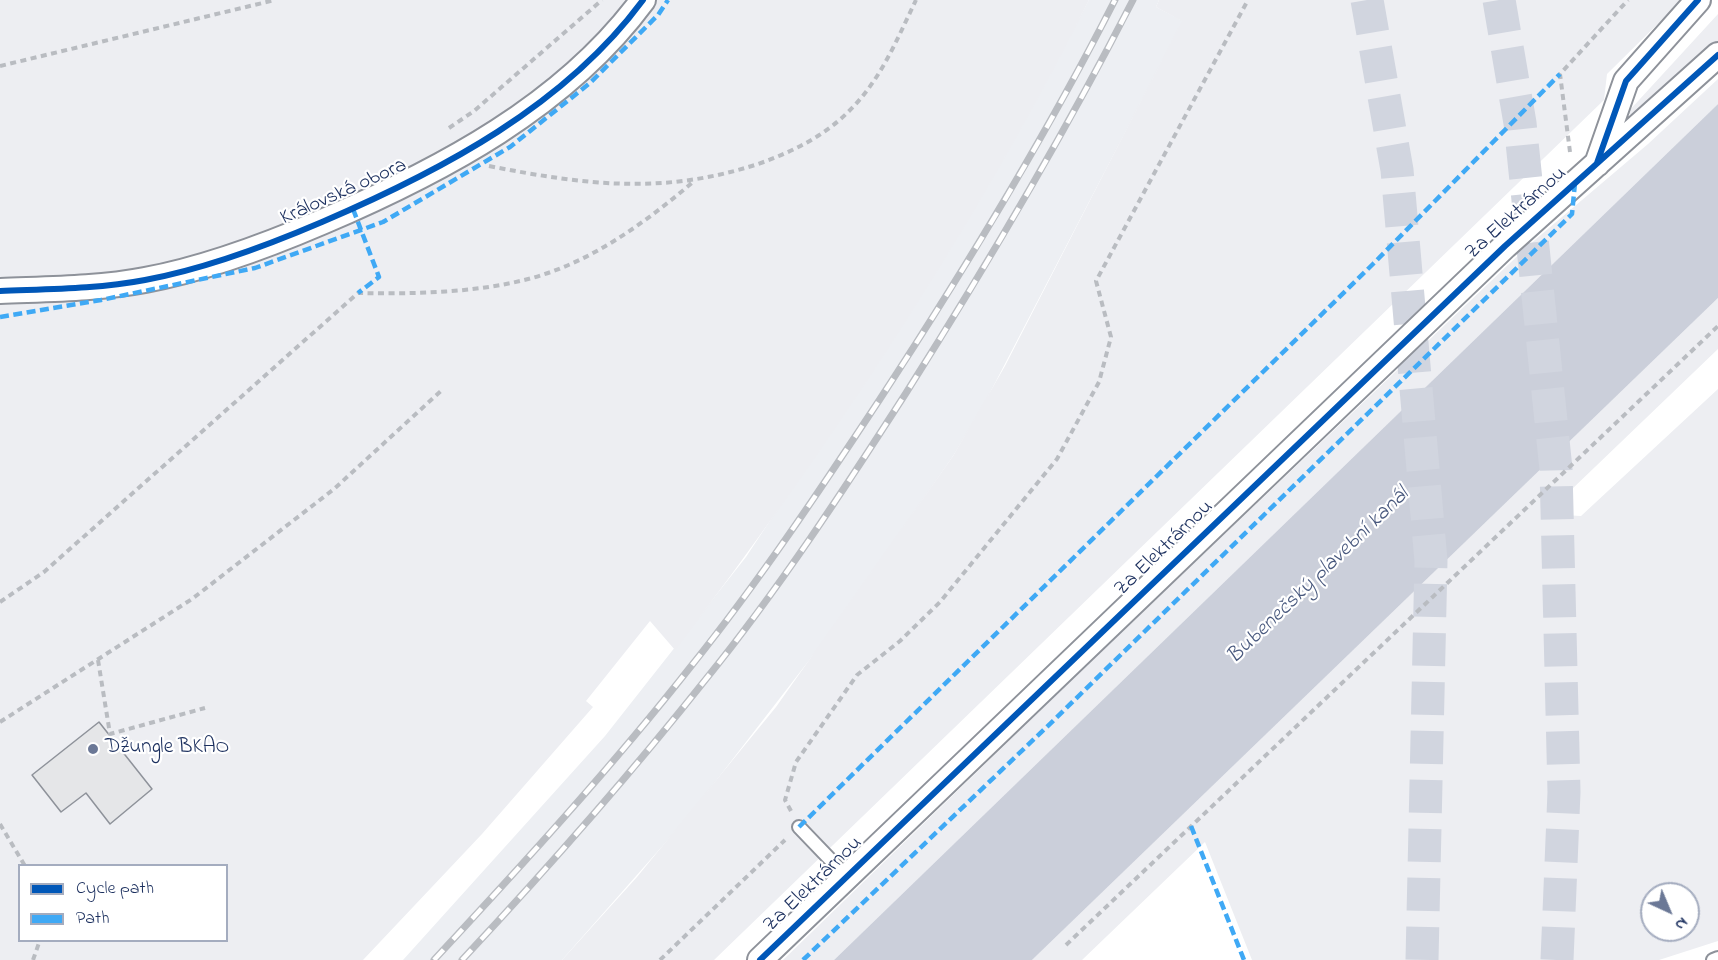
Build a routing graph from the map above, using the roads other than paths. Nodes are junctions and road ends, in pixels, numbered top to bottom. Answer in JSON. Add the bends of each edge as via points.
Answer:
{"nodes":[{"id":1,"x":643,"y":0,"type":"edge"},
{"id":2,"x":1698,"y":0,"type":"edge"},
{"id":3,"x":1718,"y":56,"type":"edge"},
{"id":4,"x":1596,"y":166,"type":"junction"},
{"id":5,"x":0,"y":291,"type":"edge"},
{"id":6,"x":799,"y":827,"type":"road end"},
{"id":7,"x":847,"y":877,"type":"junction"},
{"id":8,"x":1718,"y":958,"type":"edge"},
{"id":9,"x":760,"y":960,"type":"edge"},
{"id":10,"x":1713,"y":960,"type":"edge"}],
"edges":[{"from":1,"to":5,"type":"street","name":"Královská obora","via":[[617,35],[547,96],[457,159],[386,195],[261,248],[145,280]]},
{"from":2,"to":4,"type":"street","name":"Za Elektrárnou","via":[[1626,81]]},
{"from":3,"to":4,"type":"street","name":"Za Elektrárnou"},
{"from":4,"to":7,"type":"street","name":"Za Elektrárnou","via":[[1496,254]]},
{"from":6,"to":7,"type":"lane"},
{"from":7,"to":9,"type":"street","name":"Za Elektrárnou"},
{"from":8,"to":10,"type":"lane"}]}
